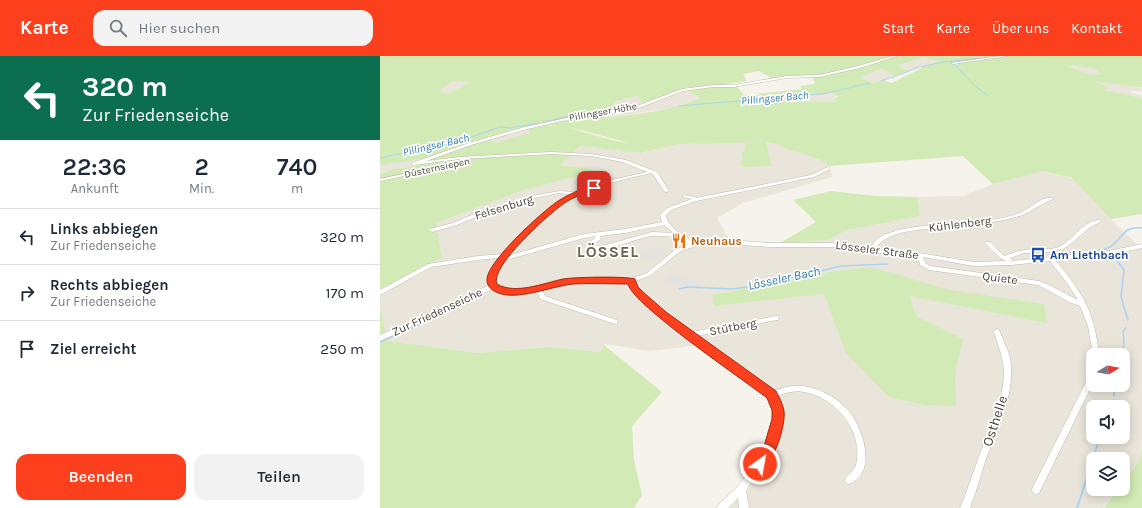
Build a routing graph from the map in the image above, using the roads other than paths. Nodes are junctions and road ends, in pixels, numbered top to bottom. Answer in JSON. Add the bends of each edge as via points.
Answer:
{"nodes":[{"id":1,"x":896,"y":56,"type":"edge"},
{"id":2,"x":1007,"y":56,"type":"edge"},
{"id":3,"x":953,"y":63,"type":"dead end"},
{"id":4,"x":495,"y":157,"type":"junction"},
{"id":5,"x":645,"y":168,"type":"junction"},
{"id":6,"x":828,"y":168,"type":"dead end"},
{"id":7,"x":652,"y":172,"type":"junction"},
{"id":8,"x":628,"y":177,"type":"junction"},
{"id":9,"x":380,"y":180,"type":"edge"},
{"id":10,"x":667,"y":191,"type":"dead end"},
{"id":11,"x":577,"y":194,"type":"junction"},
{"id":12,"x":685,"y":196,"type":"dead end"},
{"id":13,"x":1050,"y":199,"type":"dead end"},
{"id":14,"x":695,"y":200,"type":"junction"},
{"id":15,"x":1098,"y":221,"type":"dead end"},
{"id":16,"x":666,"y":223,"type":"junction"},
{"id":17,"x":432,"y":230,"type":"dead end"},
{"id":18,"x":597,"y":234,"type":"junction"},
{"id":19,"x":679,"y":234,"type":"junction"},
{"id":20,"x":988,"y":243,"type":"dead end"},
{"id":21,"x":692,"y":245,"type":"junction"},
{"id":22,"x":1142,"y":246,"type":"edge"},
{"id":23,"x":873,"y":249,"type":"junction"},
{"id":24,"x":919,"y":255,"type":"junction"},
{"id":25,"x":503,"y":258,"type":"junction"},
{"id":26,"x":1051,"y":259,"type":"junction"},
{"id":27,"x":1009,"y":261,"type":"junction"},
{"id":28,"x":631,"y":281,"type":"junction"},
{"id":29,"x":493,"y":286,"type":"junction"},
{"id":30,"x":539,"y":289,"type":"junction"},
{"id":31,"x":380,"y":293,"type":"edge"},
{"id":32,"x":1084,"y":304,"type":"junction"},
{"id":33,"x":776,"y":318,"type":"dead end"},
{"id":34,"x":615,"y":322,"type":"dead end"},
{"id":35,"x":997,"y":332,"type":"dead end"},
{"id":36,"x":690,"y":335,"type":"junction"},
{"id":37,"x":380,"y":338,"type":"edge"},
{"id":38,"x":1095,"y":348,"type":"edge"},
{"id":39,"x":1086,"y":390,"type":"edge"},
{"id":40,"x":772,"y":394,"type":"junction"},
{"id":41,"x":849,"y":480,"type":"dead end"},
{"id":42,"x":741,"y":489,"type":"junction"},
{"id":43,"x":1036,"y":490,"type":"dead end"},
{"id":44,"x":721,"y":508,"type":"edge"},
{"id":45,"x":744,"y":508,"type":"edge"},
{"id":46,"x":965,"y":508,"type":"edge"}],
"edges":[{"from":1,"to":4,"type":"street","name":"Pillingser Höhe","via":[[812,77],[787,77],[733,86],[682,90],[635,108],[562,120],[511,132],[414,164],[460,158]]},
{"from":2,"to":3,"type":"street"},
{"from":4,"to":5,"type":"street","via":[[578,154],[615,159]]},
{"from":4,"to":9,"type":"street","name":"Düsternsiepen"},
{"from":5,"to":7,"type":"street"},
{"from":5,"to":8,"type":"street","name":"Zur Friedenseiche"},
{"from":6,"to":14,"type":"street","via":[[821,173],[801,178]]},
{"from":7,"to":8,"type":"street","name":"Zur Friedenseiche"},
{"from":7,"to":10,"type":"street","via":[[661,180]]},
{"from":8,"to":11,"type":"street","name":"Zur Friedenseiche"},
{"from":11,"to":17,"type":"street","name":"Felsenburg","via":[[558,192],[534,197]]},
{"from":11,"to":25,"type":"street","name":"Zur Friedenseiche","via":[[544,215]]},
{"from":12,"to":14,"type":"street"},
{"from":13,"to":23,"type":"street","name":"Kühlenberg","via":[[1041,201],[1023,212],[979,224],[929,227],[888,235],[874,244]]},
{"from":14,"to":16,"type":"street","via":[[669,209],[663,215]]},
{"from":15,"to":27,"type":"street","via":[[1089,225],[1061,248],[1047,252],[1029,251],[1011,255],[1006,257]]},
{"from":16,"to":18,"type":"street"},
{"from":16,"to":19,"type":"street"},
{"from":18,"to":19,"type":"street","via":[[598,239],[591,246],[593,248],[606,247],[652,234]]},
{"from":18,"to":25,"type":"street"},
{"from":19,"to":21,"type":"street"},
{"from":20,"to":27,"type":"street","name":"Kühlenberg"},
{"from":21,"to":23,"type":"street","name":"Lösseler Straße","via":[[720,241],[771,245],[818,244]]},
{"from":21,"to":28,"type":"street","name":"Zur Friedenseiche","via":[[677,251],[649,274]]},
{"from":22,"to":26,"type":"street","name":"Lösseler Straße"},
{"from":23,"to":24,"type":"street","name":"Lösseler Straße"},
{"from":24,"to":27,"type":"street","name":"Lösseler Straße","via":[[974,264]]},
{"from":24,"to":32,"type":"street","name":"Quiete","via":[[922,264],[929,268],[1039,283],[1073,302]]},
{"from":25,"to":29,"type":"street","name":"Zur Friedenseiche","via":[[491,276]]},
{"from":25,"to":31,"type":"street","via":[[478,258],[430,265]]},
{"from":26,"to":27,"type":"street","name":"Lösseler Straße"},
{"from":26,"to":32,"type":"street"},
{"from":28,"to":30,"type":"street","name":"Zur Friedenseiche","via":[[574,281]]},
{"from":28,"to":36,"type":"street","via":[[633,288],[640,295]]},
{"from":29,"to":30,"type":"street","name":"Zur Friedenseiche","via":[[509,292]]},
{"from":29,"to":37,"type":"street","name":"Zur Friedenseiche"},
{"from":30,"to":34,"type":"street","via":[[542,297]]},
{"from":32,"to":38,"type":"street","via":[[1090,318]]},
{"from":33,"to":36,"type":"street","name":"Stütberg"},
{"from":35,"to":46,"type":"street","name":"Osthelle","via":[[1006,358],[1006,383],[1001,412]]},
{"from":36,"to":40,"type":"street"},
{"from":39,"to":43,"type":"street"},
{"from":40,"to":41,"type":"street","via":[[790,389],[803,389],[824,396],[845,412],[861,442],[858,471]]},
{"from":40,"to":42,"type":"street","via":[[778,410],[778,419],[770,449]]},
{"from":42,"to":44,"type":"street"},
{"from":42,"to":45,"type":"street"}]}
